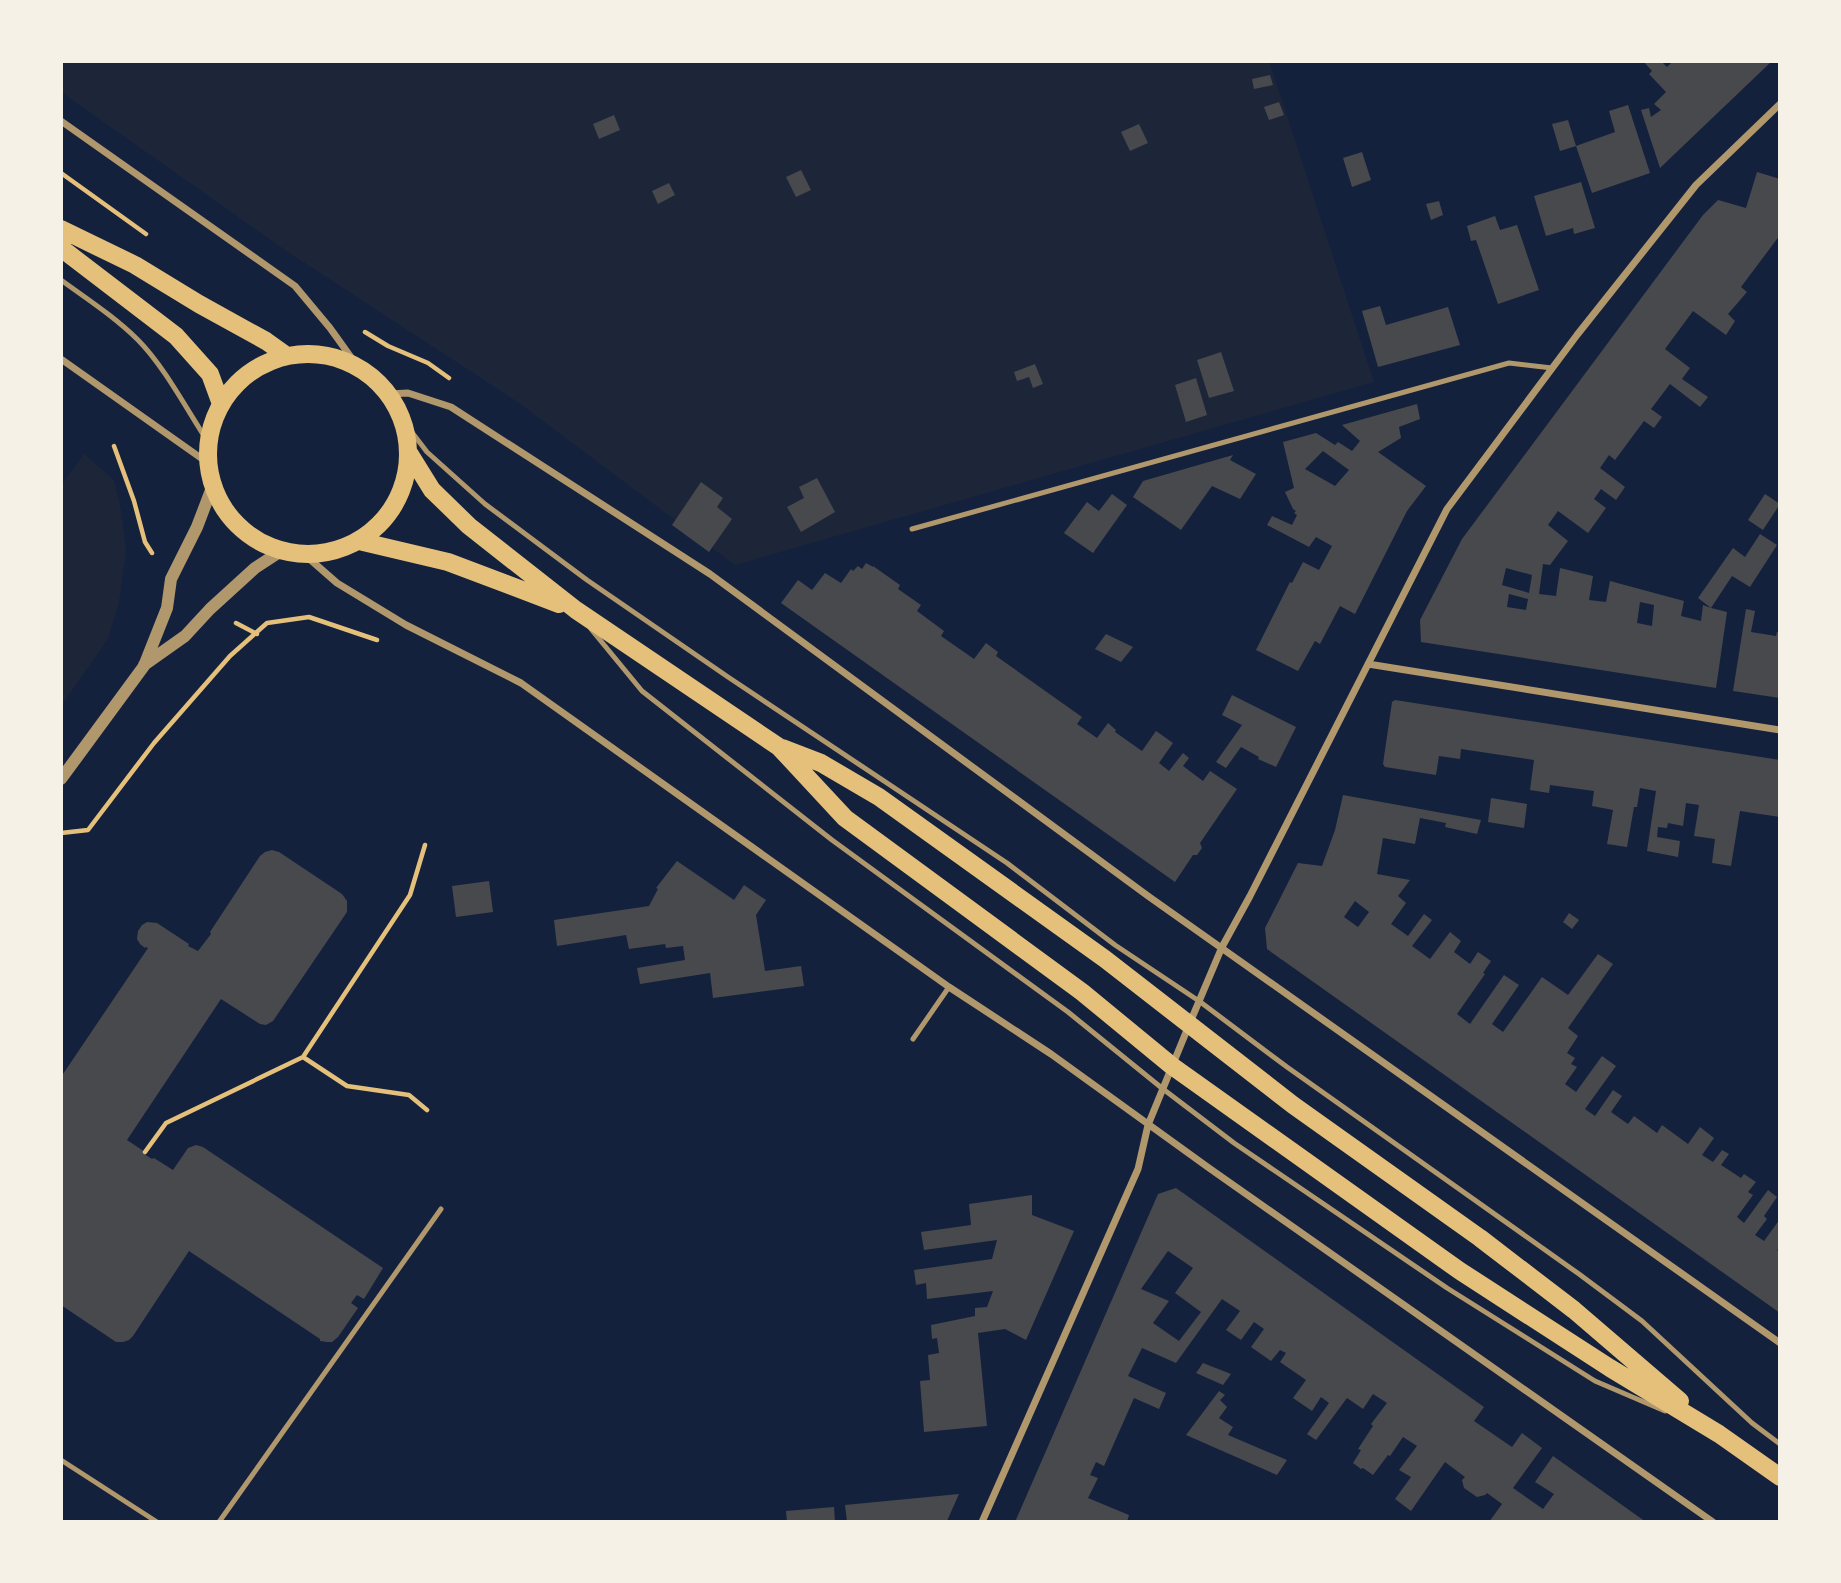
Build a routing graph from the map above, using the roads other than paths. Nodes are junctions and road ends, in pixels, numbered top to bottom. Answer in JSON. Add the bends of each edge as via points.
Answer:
{"nodes":[{"id":1,"x":1780,"y":104,"type":"edge"},
{"id":2,"x":61,"y":121,"type":"edge"},
{"id":3,"x":61,"y":229,"type":"edge"},
{"id":4,"x":61,"y":248,"type":"edge"},
{"id":5,"x":61,"y":280,"type":"edge"},
{"id":6,"x":287,"y":356,"type":"junction"},
{"id":7,"x":61,"y":359,"type":"edge"},
{"id":8,"x":358,"y":367,"type":"junction"},
{"id":9,"x":1552,"y":368,"type":"junction"},
{"id":10,"x":389,"y":394,"type":"junction"},
{"id":11,"x":221,"y":404,"type":"junction"},
{"id":12,"x":404,"y":422,"type":"junction"},
{"id":13,"x":208,"y":442,"type":"junction"},
{"id":14,"x":409,"y":453,"type":"junction"},
{"id":15,"x":208,"y":463,"type":"junction"},
{"id":16,"x":213,"y":485,"type":"junction"},
{"id":17,"x":912,"y":529,"type":"dead end"},
{"id":18,"x":359,"y":541,"type":"junction"},
{"id":19,"x":281,"y":551,"type":"junction"},
{"id":20,"x":305,"y":555,"type":"junction"},
{"id":21,"x":576,"y":610,"type":"junction"},
{"id":22,"x":1368,"y":664,"type":"junction"},
{"id":23,"x":144,"y":666,"type":"junction"},
{"id":24,"x":1780,"y":730,"type":"edge"},
{"id":25,"x":779,"y":747,"type":"junction"},
{"id":26,"x":61,"y":779,"type":"edge"},
{"id":27,"x":1222,"y":947,"type":"junction"},
{"id":28,"x":949,"y":988,"type":"junction"},
{"id":29,"x":1199,"y":1001,"type":"junction"},
{"id":30,"x":1189,"y":1025,"type":"junction"},
{"id":31,"x":913,"y":1039,"type":"dead end"},
{"id":32,"x":1172,"y":1066,"type":"junction"},
{"id":33,"x":1163,"y":1089,"type":"junction"},
{"id":34,"x":1149,"y":1125,"type":"junction"},
{"id":35,"x":441,"y":1209,"type":"dead end"},
{"id":36,"x":1780,"y":1343,"type":"edge"},
{"id":37,"x":1719,"y":1434,"type":"junction"},
{"id":38,"x":1780,"y":1444,"type":"edge"},
{"id":39,"x":61,"y":1460,"type":"edge"},
{"id":40,"x":1780,"y":1477,"type":"edge"},
{"id":41,"x":157,"y":1522,"type":"edge"},
{"id":42,"x":219,"y":1522,"type":"edge"},
{"id":43,"x":982,"y":1522,"type":"edge"},
{"id":44,"x":1713,"y":1522,"type":"edge"}],
"edges":[{"from":1,"to":9,"type":"street","via":[[1696,185]]},
{"from":2,"to":8,"type":"street","via":[[295,286]]},
{"from":3,"to":6,"type":"main road","via":[[135,265]]},
{"from":4,"to":11,"type":"main road","via":[[176,336],[210,374]]},
{"from":5,"to":13,"type":"lane","via":[[138,340]]},
{"from":6,"to":8,"type":"main road","via":[[323,355]]},
{"from":6,"to":11,"type":"main road","via":[[242,378]]},
{"from":7,"to":15,"type":"street"},
{"from":8,"to":10,"type":"main road"},
{"from":9,"to":17,"type":"lane","via":[[1509,363]]},
{"from":9,"to":22,"type":"street","via":[[1447,509]]},
{"from":10,"to":12,"type":"main road"},
{"from":10,"to":27,"type":"street","via":[[408,393],[451,407],[710,574]]},
{"from":11,"to":13,"type":"main road"},
{"from":12,"to":14,"type":"main road"},
{"from":12,"to":29,"type":"lane","via":[[427,452],[485,504],[587,580],[1007,863],[1115,945]]},
{"from":13,"to":15,"type":"main road"},
{"from":14,"to":18,"type":"main road","via":[[401,494],[376,529]]},
{"from":14,"to":21,"type":"main road","via":[[432,490],[469,526]]},
{"from":15,"to":16,"type":"main road"},
{"from":16,"to":19,"type":"main road","via":[[223,508],[239,527]]},
{"from":16,"to":23,"type":"street","via":[[171,579],[167,608]]},
{"from":18,"to":20,"type":"main road","via":[[333,552]]},
{"from":18,"to":21,"type":"main road","via":[[448,562]]},
{"from":19,"to":20,"type":"main road"},
{"from":19,"to":23,"type":"street","via":[[255,568],[185,636]]},
{"from":20,"to":28,"type":"street","via":[[337,583],[395,618],[521,683]]},
{"from":21,"to":25,"type":"main road"},
{"from":21,"to":33,"type":"lane","via":[[642,691],[832,840],[1068,1012]]},
{"from":22,"to":24,"type":"street"},
{"from":22,"to":27,"type":"street"},
{"from":23,"to":26,"type":"street"},
{"from":25,"to":30,"type":"main road","via":[[821,762],[879,797]]},
{"from":25,"to":32,"type":"main road","via":[[845,818],[1082,992]]},
{"from":27,"to":29,"type":"street"},
{"from":27,"to":36,"type":"street"},
{"from":28,"to":31,"type":"lane"},
{"from":28,"to":34,"type":"street"},
{"from":29,"to":30,"type":"street"},
{"from":29,"to":38,"type":"lane","via":[[1642,1321]]},
{"from":30,"to":32,"type":"street"},
{"from":30,"to":37,"type":"main road","via":[[1574,1310]]},
{"from":32,"to":33,"type":"street"},
{"from":32,"to":37,"type":"main road","via":[[1472,1279]]},
{"from":33,"to":34,"type":"street"},
{"from":33,"to":37,"type":"lane","via":[[1447,1288],[1595,1381]]},
{"from":34,"to":43,"type":"street","via":[[1138,1169]]},
{"from":34,"to":44,"type":"street"},
{"from":35,"to":42,"type":"lane"},
{"from":37,"to":40,"type":"main road"},
{"from":39,"to":41,"type":"lane"}]}
